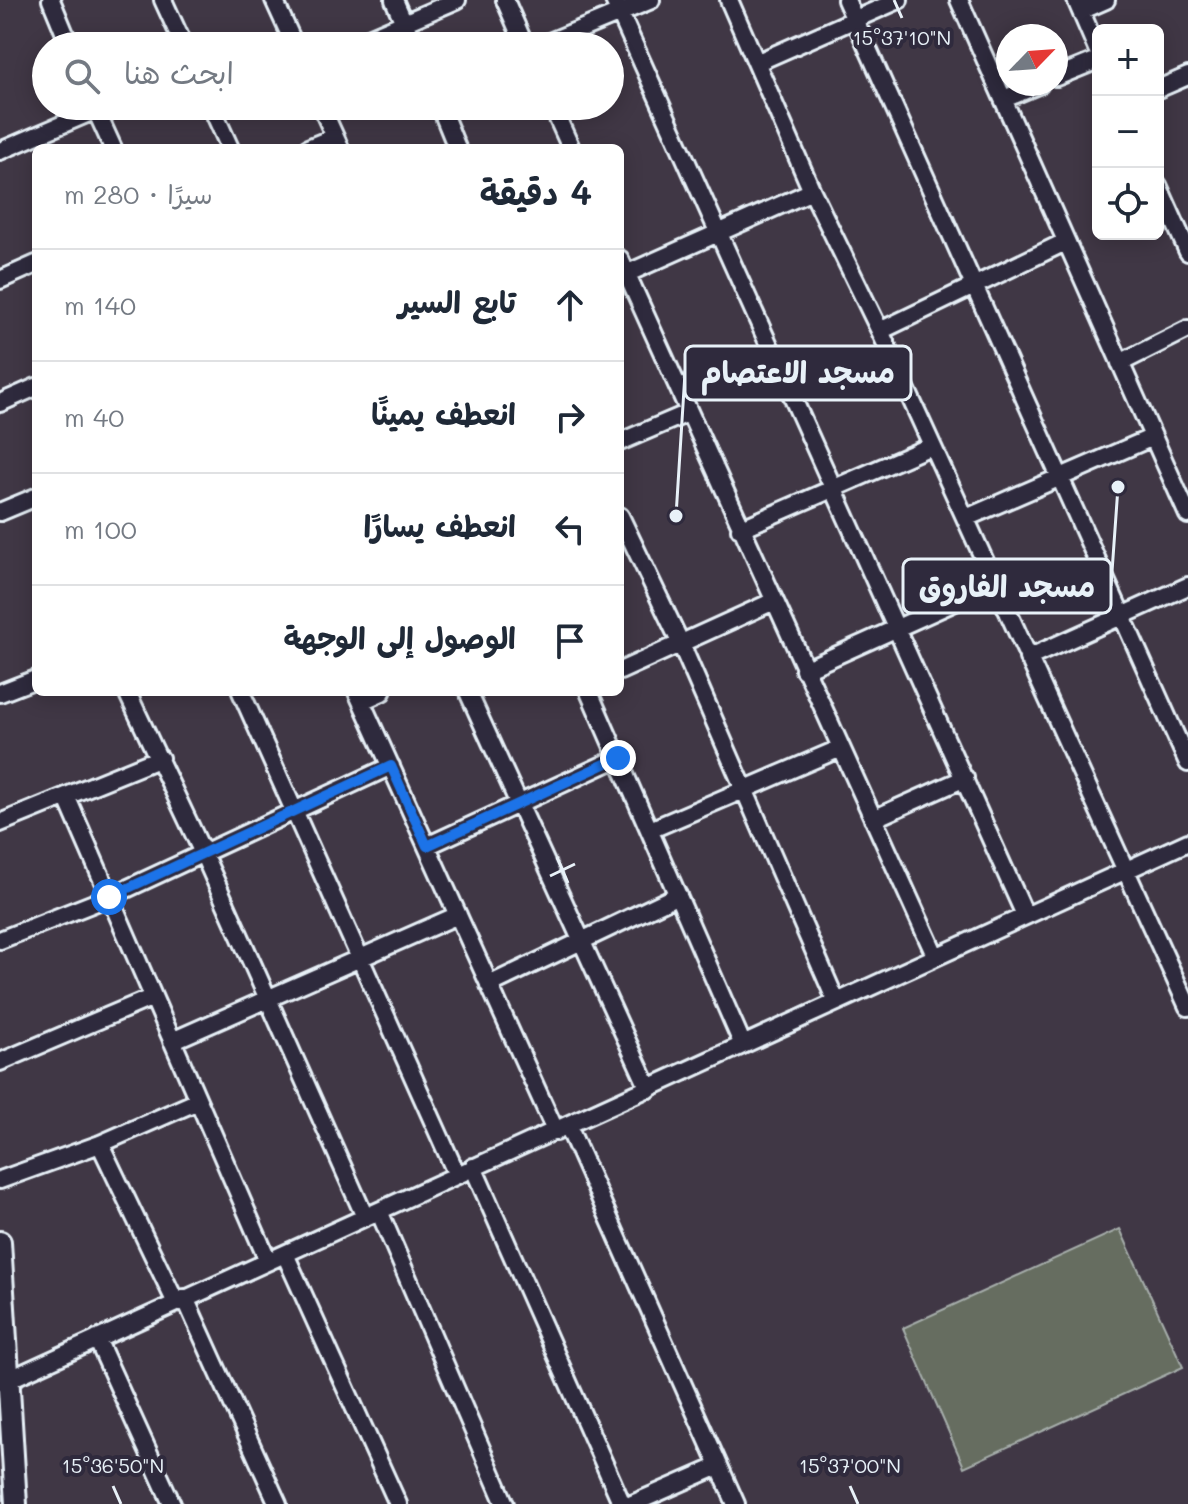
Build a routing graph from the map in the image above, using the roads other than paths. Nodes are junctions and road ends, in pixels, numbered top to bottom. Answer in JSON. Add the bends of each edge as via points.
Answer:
{"nodes":[{"id":1,"x":51,"y":0,"type":"edge"},
{"id":2,"x":163,"y":0,"type":"edge"},
{"id":3,"x":274,"y":0,"type":"edge"},
{"id":4,"x":394,"y":0,"type":"edge"},
{"id":5,"x":457,"y":0,"type":"edge"},
{"id":6,"x":505,"y":0,"type":"edge"},
{"id":7,"x":651,"y":0,"type":"edge"},
{"id":8,"x":729,"y":0,"type":"edge"},
{"id":9,"x":846,"y":0,"type":"edge"},
{"id":10,"x":899,"y":0,"type":"edge"},
{"id":11,"x":959,"y":0,"type":"edge"},
{"id":12,"x":1106,"y":0,"type":"edge"},
{"id":13,"x":1079,"y":6,"type":"edge"},
{"id":14,"x":617,"y":7,"type":"edge"},
{"id":15,"x":855,"y":20,"type":"junction"},
{"id":16,"x":405,"y":22,"type":"junction"},
{"id":17,"x":64,"y":32,"type":"edge"},
{"id":18,"x":178,"y":32,"type":"edge"},
{"id":19,"x":289,"y":32,"type":"edge"},
{"id":20,"x":382,"y":32,"type":"edge"},
{"id":21,"x":409,"y":32,"type":"edge"},
{"id":22,"x":519,"y":32,"type":"edge"},
{"id":23,"x":568,"y":32,"type":"edge"},
{"id":24,"x":1092,"y":37,"type":"edge"},
{"id":25,"x":758,"y":62,"type":"junction"},
{"id":26,"x":1092,"y":62,"type":"edge"},
{"id":27,"x":1068,"y":72,"type":"edge"},
{"id":28,"x":1188,"y":76,"type":"edge"},
{"id":29,"x":1164,"y":86,"type":"edge"},
{"id":30,"x":1011,"y":96,"type":"edge"},
{"id":31,"x":1004,"y":99,"type":"junction"},
{"id":32,"x":68,"y":120,"type":"edge"},
{"id":33,"x":100,"y":120,"type":"edge"},
{"id":34,"x":217,"y":120,"type":"edge"},
{"id":35,"x":327,"y":120,"type":"edge"},
{"id":36,"x":446,"y":120,"type":"edge"},
{"id":37,"x":558,"y":120,"type":"edge"},
{"id":38,"x":338,"y":143,"type":"edge"},
{"id":39,"x":111,"y":144,"type":"edge"},
{"id":40,"x":228,"y":144,"type":"edge"},
{"id":41,"x":455,"y":144,"type":"edge"},
{"id":42,"x":568,"y":144,"type":"edge"},
{"id":43,"x":0,"y":151,"type":"edge"},
{"id":44,"x":812,"y":191,"type":"junction"},
{"id":45,"x":1164,"y":198,"type":"edge"},
{"id":46,"x":717,"y":231,"type":"junction"},
{"id":47,"x":1065,"y":242,"type":"junction"},
{"id":48,"x":1188,"y":252,"type":"edge"},
{"id":49,"x":32,"y":266,"type":"edge"},
{"id":50,"x":624,"y":266,"type":"edge"},
{"id":51,"x":624,"y":268,"type":"edge"},
{"id":52,"x":0,"y":280,"type":"edge"},
{"id":53,"x":974,"y":286,"type":"junction"},
{"id":54,"x":1188,"y":329,"type":"edge"},
{"id":55,"x":880,"y":331,"type":"junction"},
{"id":56,"x":1120,"y":363,"type":"junction"},
{"id":57,"x":32,"y":389,"type":"edge"},
{"id":58,"x":0,"y":403,"type":"edge"},
{"id":59,"x":688,"y":413,"type":"junction"},
{"id":60,"x":1153,"y":437,"type":"junction"},
{"id":61,"x":624,"y":440,"type":"edge"},
{"id":62,"x":931,"y":446,"type":"junction"},
{"id":63,"x":1060,"y":477,"type":"junction"},
{"id":64,"x":833,"y":489,"type":"junction"},
{"id":65,"x":32,"y":499,"type":"edge"},
{"id":66,"x":1187,"y":510,"type":"edge"},
{"id":67,"x":0,"y":512,"type":"edge"},
{"id":68,"x":966,"y":518,"type":"junction"},
{"id":69,"x":624,"y":524,"type":"edge"},
{"id":70,"x":740,"y":529,"type":"junction"},
{"id":71,"x":995,"y":584,"type":"junction"},
{"id":72,"x":1188,"y":586,"type":"edge"},
{"id":73,"x":774,"y":601,"type":"junction"},
{"id":74,"x":1121,"y":616,"type":"junction"},
{"id":75,"x":897,"y":628,"type":"junction"},
{"id":76,"x":681,"y":644,"type":"junction"},
{"id":77,"x":1028,"y":658,"type":"junction"},
{"id":78,"x":624,"y":669,"type":"edge"},
{"id":79,"x":804,"y":670,"type":"junction"},
{"id":80,"x":32,"y":681,"type":"edge"},
{"id":81,"x":0,"y":693,"type":"edge"},
{"id":82,"x":129,"y":696,"type":"edge"},
{"id":83,"x":243,"y":696,"type":"edge"},
{"id":84,"x":360,"y":696,"type":"edge"},
{"id":85,"x":470,"y":696,"type":"edge"},
{"id":86,"x":591,"y":696,"type":"edge"},
{"id":87,"x":841,"y":748,"type":"junction"},
{"id":88,"x":160,"y":758,"type":"junction"},
{"id":89,"x":618,"y":758,"type":"junction"},
{"id":90,"x":1188,"y":763,"type":"edge"},
{"id":91,"x":391,"y":766,"type":"junction"},
{"id":92,"x":965,"y":778,"type":"junction"},
{"id":93,"x":744,"y":790,"type":"junction"},
{"id":94,"x":66,"y":796,"type":"junction"},
{"id":95,"x":519,"y":803,"type":"junction"},
{"id":96,"x":294,"y":813,"type":"junction"},
{"id":97,"x":873,"y":819,"type":"junction"},
{"id":98,"x":0,"y":823,"type":"edge"},
{"id":99,"x":650,"y":830,"type":"junction"},
{"id":100,"x":1188,"y":842,"type":"edge"},
{"id":101,"x":427,"y":846,"type":"junction"},
{"id":102,"x":203,"y":853,"type":"junction"},
{"id":103,"x":1126,"y":870,"type":"junction"},
{"id":104,"x":678,"y":895,"type":"junction"},
{"id":105,"x":109,"y":897,"type":"junction"},
{"id":106,"x":458,"y":915,"type":"junction"},
{"id":107,"x":1025,"y":915,"type":"junction"},
{"id":108,"x":0,"y":940,"type":"edge"},
{"id":109,"x":582,"y":942,"type":"junction"},
{"id":110,"x":935,"y":955,"type":"junction"},
{"id":111,"x":359,"y":957,"type":"junction"},
{"id":112,"x":489,"y":985,"type":"junction"},
{"id":113,"x":153,"y":997,"type":"junction"},
{"id":114,"x":268,"y":998,"type":"junction"},
{"id":115,"x":836,"y":1001,"type":"junction"},
{"id":116,"x":1188,"y":1007,"type":"edge"},
{"id":117,"x":172,"y":1041,"type":"junction"},
{"id":118,"x":743,"y":1045,"type":"junction"},
{"id":119,"x":0,"y":1062,"type":"edge"},
{"id":120,"x":649,"y":1089,"type":"junction"},
{"id":121,"x":198,"y":1101,"type":"junction"},
{"id":122,"x":562,"y":1129,"type":"junction"},
{"id":123,"x":100,"y":1144,"type":"junction"},
{"id":124,"x":465,"y":1171,"type":"junction"},
{"id":125,"x":0,"y":1180,"type":"edge"},
{"id":126,"x":372,"y":1214,"type":"junction"},
{"id":127,"x":0,"y":1242,"type":"edge"},
{"id":128,"x":285,"y":1254,"type":"junction"},
{"id":129,"x":268,"y":1261,"type":"junction"},
{"id":130,"x":180,"y":1300,"type":"junction"},
{"id":131,"x":97,"y":1339,"type":"junction"},
{"id":132,"x":8,"y":1380,"type":"junction"},
{"id":133,"x":719,"y":1466,"type":"junction"},
{"id":134,"x":16,"y":1504,"type":"edge"},
{"id":135,"x":172,"y":1504,"type":"edge"},
{"id":136,"x":278,"y":1504,"type":"edge"},
{"id":137,"x":398,"y":1504,"type":"edge"},
{"id":138,"x":505,"y":1504,"type":"edge"},
{"id":139,"x":622,"y":1504,"type":"edge"},
{"id":140,"x":632,"y":1504,"type":"edge"},
{"id":141,"x":736,"y":1504,"type":"edge"}],
"edges":[{"from":1,"to":17,"type":"street"},
{"from":2,"to":18,"type":"street"},
{"from":3,"to":19,"type":"street"},
{"from":4,"to":16,"type":"street"},
{"from":5,"to":16,"type":"street"},
{"from":6,"to":22,"type":"street"},
{"from":7,"to":14,"type":"street"},
{"from":8,"to":25,"type":"street"},
{"from":9,"to":15,"type":"street"},
{"from":10,"to":15,"type":"street"},
{"from":11,"to":31,"type":"street"},
{"from":12,"to":13,"type":"street"},
{"from":13,"to":24,"type":"street"},
{"from":14,"to":23,"type":"street"},
{"from":14,"to":46,"type":"street"},
{"from":15,"to":25,"type":"street"},
{"from":15,"to":53,"type":"street"},
{"from":16,"to":20,"type":"street"},
{"from":16,"to":21,"type":"street"},
{"from":25,"to":44,"type":"street"},
{"from":26,"to":27,"type":"street"},
{"from":28,"to":29,"type":"street"},
{"from":30,"to":31,"type":"street"},
{"from":31,"to":47,"type":"street"},
{"from":32,"to":43,"type":"street"},
{"from":33,"to":39,"type":"street"},
{"from":34,"to":40,"type":"street"},
{"from":35,"to":38,"type":"street"},
{"from":36,"to":41,"type":"street"},
{"from":37,"to":42,"type":"street"},
{"from":44,"to":46,"type":"street"},
{"from":44,"to":55,"type":"street"},
{"from":45,"to":48,"type":"street"},
{"from":46,"to":50,"type":"street"},
{"from":46,"to":64,"type":"street"},
{"from":47,"to":53,"type":"street"},
{"from":47,"to":56,"type":"street"},
{"from":49,"to":52,"type":"street"},
{"from":51,"to":59,"type":"street"},
{"from":53,"to":55,"type":"street"},
{"from":53,"to":63,"type":"street"},
{"from":54,"to":56,"type":"street"},
{"from":55,"to":62,"type":"street"},
{"from":56,"to":60,"type":"street"},
{"from":57,"to":58,"type":"street"},
{"from":59,"to":61,"type":"street"},
{"from":59,"to":70,"type":"street"},
{"from":60,"to":63,"type":"street"},
{"from":60,"to":66,"type":"street"},
{"from":62,"to":64,"type":"street"},
{"from":62,"to":68,"type":"street"},
{"from":63,"to":68,"type":"street"},
{"from":63,"to":74,"type":"street"},
{"from":64,"to":70,"type":"street"},
{"from":64,"to":75,"type":"street"},
{"from":65,"to":67,"type":"street"},
{"from":68,"to":71,"type":"street"},
{"from":69,"to":76,"type":"street"},
{"from":70,"to":73,"type":"street"},
{"from":71,"to":75,"type":"street"},
{"from":71,"to":77,"type":"street"},
{"from":72,"to":74,"type":"street"},
{"from":73,"to":76,"type":"street"},
{"from":73,"to":79,"type":"street"},
{"from":74,"to":77,"type":"street"},
{"from":74,"to":90,"type":"street"},
{"from":75,"to":79,"type":"street"},
{"from":75,"to":92,"type":"street"},
{"from":76,"to":78,"type":"street"},
{"from":76,"to":93,"type":"street"},
{"from":77,"to":103,"type":"street"},
{"from":79,"to":87,"type":"street"},
{"from":80,"to":81,"type":"street"},
{"from":82,"to":88,"type":"street"},
{"from":83,"to":96,"type":"street"},
{"from":84,"to":91,"type":"street"},
{"from":85,"to":95,"type":"street"},
{"from":86,"to":89,"type":"street"},
{"from":87,"to":93,"type":"street"},
{"from":87,"to":97,"type":"street"},
{"from":88,"to":94,"type":"street"},
{"from":88,"to":102,"type":"street"},
{"from":89,"to":95,"type":"street"},
{"from":89,"to":99,"type":"street"},
{"from":91,"to":96,"type":"street"},
{"from":91,"to":101,"type":"street"},
{"from":92,"to":97,"type":"street"},
{"from":92,"to":107,"type":"street"},
{"from":93,"to":99,"type":"street"},
{"from":93,"to":115,"type":"street"},
{"from":94,"to":98,"type":"street"},
{"from":94,"to":105,"type":"street"},
{"from":95,"to":101,"type":"street"},
{"from":95,"to":109,"type":"street"},
{"from":96,"to":102,"type":"street"},
{"from":96,"to":111,"type":"street"},
{"from":97,"to":110,"type":"street"},
{"from":99,"to":104,"type":"street"},
{"from":100,"to":103,"type":"street"},
{"from":101,"to":106,"type":"street"},
{"from":102,"to":105,"type":"street"},
{"from":102,"to":114,"type":"street"},
{"from":103,"to":107,"type":"street"},
{"from":103,"to":116,"type":"street"},
{"from":104,"to":109,"type":"street"},
{"from":104,"to":118,"type":"street"},
{"from":105,"to":108,"type":"street"},
{"from":105,"to":113,"type":"street"},
{"from":106,"to":111,"type":"street"},
{"from":106,"to":112,"type":"street"},
{"from":107,"to":110,"type":"street"},
{"from":109,"to":112,"type":"street"},
{"from":109,"to":120,"type":"street"},
{"from":110,"to":115,"type":"street"},
{"from":111,"to":114,"type":"street"},
{"from":111,"to":124,"type":"street"},
{"from":112,"to":122,"type":"street"},
{"from":113,"to":117,"type":"street"},
{"from":113,"to":119,"type":"street"},
{"from":114,"to":117,"type":"street"},
{"from":114,"to":126,"type":"street"},
{"from":115,"to":118,"type":"street"},
{"from":117,"to":121,"type":"street"},
{"from":118,"to":120,"type":"street"},
{"from":120,"to":122,"type":"street"},
{"from":121,"to":123,"type":"street"},
{"from":121,"to":129,"type":"street"},
{"from":122,"to":124,"type":"street"},
{"from":122,"to":133,"type":"street"},
{"from":123,"to":125,"type":"street"},
{"from":123,"to":130,"type":"street"},
{"from":124,"to":126,"type":"street"},
{"from":124,"to":139,"type":"street"},
{"from":126,"to":128,"type":"street"},
{"from":126,"to":138,"type":"street"},
{"from":127,"to":132,"type":"main road"},
{"from":128,"to":129,"type":"street"},
{"from":128,"to":137,"type":"street"},
{"from":129,"to":130,"type":"street"},
{"from":130,"to":131,"type":"street"},
{"from":130,"to":136,"type":"street"},
{"from":131,"to":132,"type":"street"},
{"from":131,"to":135,"type":"street"},
{"from":132,"to":134,"type":"main road"},
{"from":133,"to":140,"type":"street"},
{"from":133,"to":141,"type":"street"}]}
